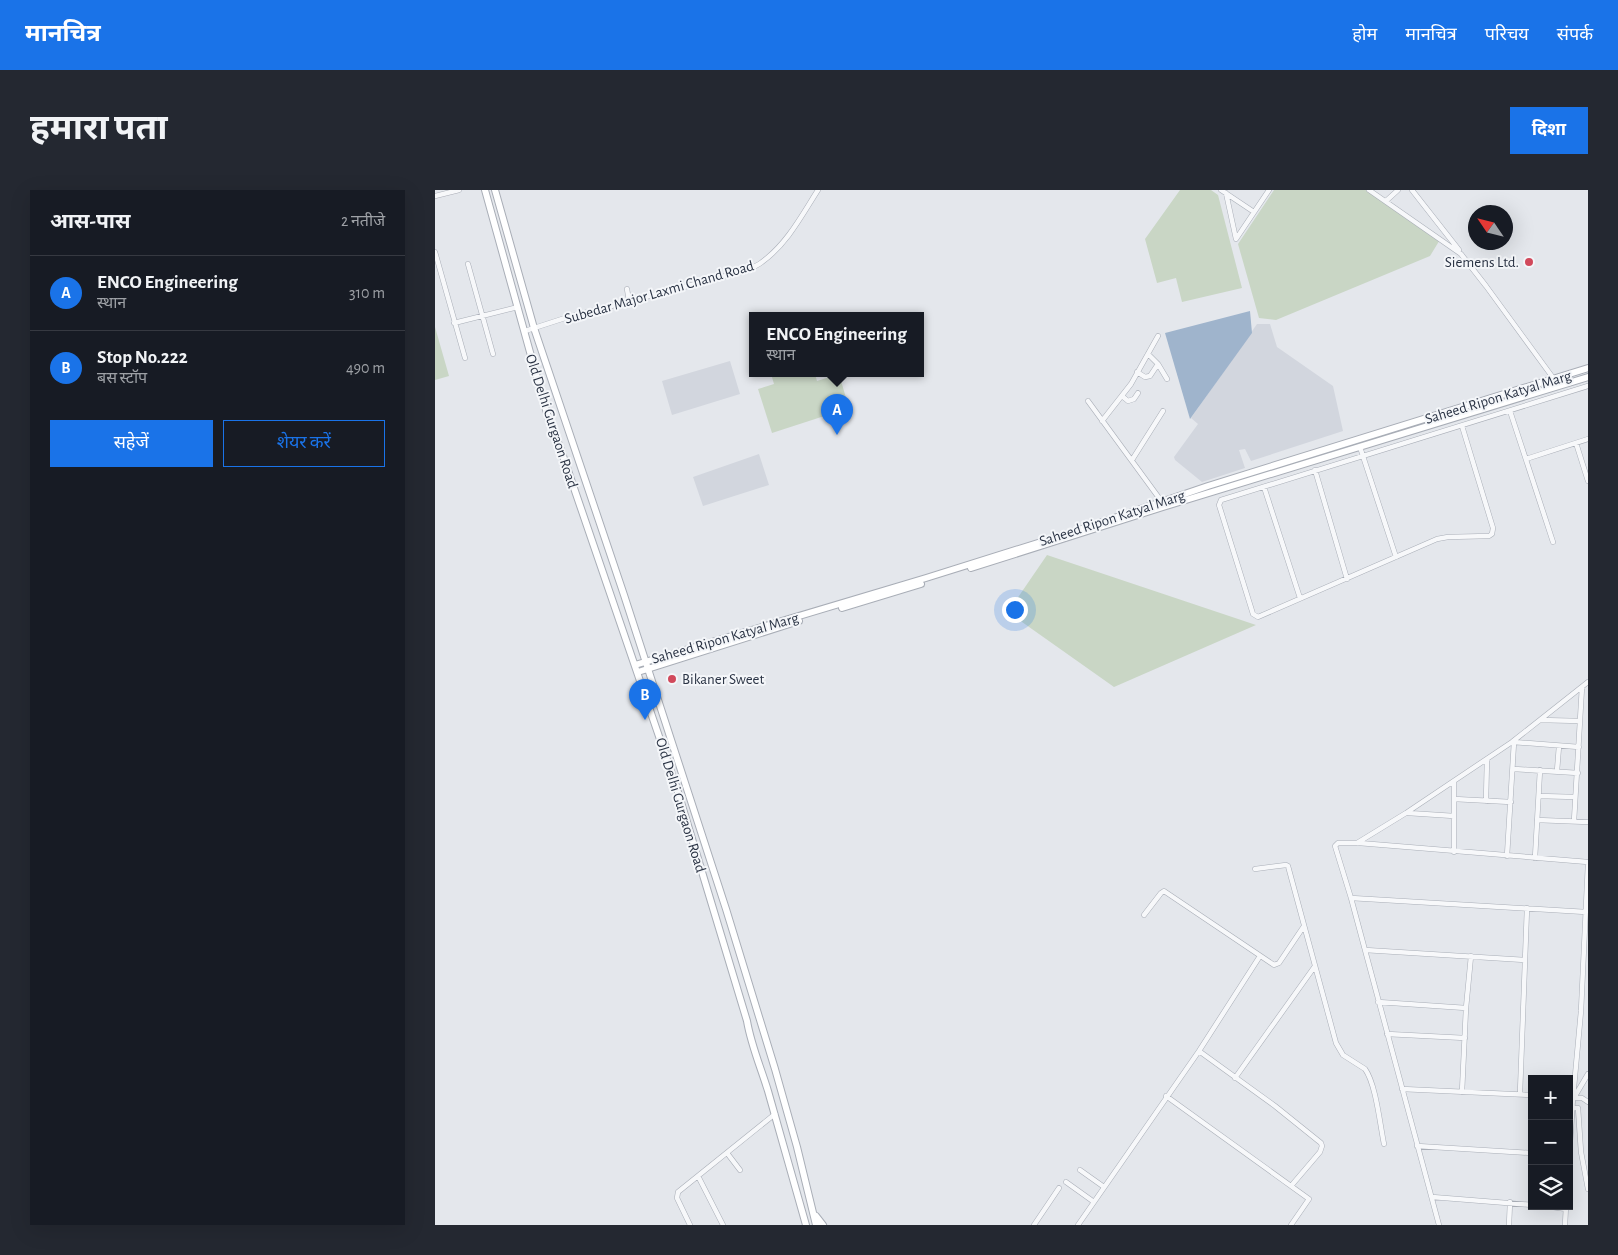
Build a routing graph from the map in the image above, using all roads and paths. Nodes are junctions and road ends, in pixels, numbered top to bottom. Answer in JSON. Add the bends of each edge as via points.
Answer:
{"nodes":[{"id":1,"x":459,"y":190,"type":"edge"},
{"id":2,"x":485,"y":190,"type":"edge"},
{"id":3,"x":495,"y":190,"type":"edge"},
{"id":4,"x":819,"y":190,"type":"edge"},
{"id":5,"x":1221,"y":190,"type":"edge"},
{"id":6,"x":1269,"y":190,"type":"edge"},
{"id":7,"x":1369,"y":190,"type":"edge"},
{"id":8,"x":1398,"y":190,"type":"edge"},
{"id":9,"x":1413,"y":190,"type":"edge"},
{"id":10,"x":1226,"y":194,"type":"junction"},
{"id":11,"x":435,"y":196,"type":"edge"},
{"id":12,"x":1386,"y":201,"type":"junction"},
{"id":13,"x":1254,"y":212,"type":"junction"},
{"id":14,"x":435,"y":252,"type":"edge"},
{"id":15,"x":1461,"y":254,"type":"junction"},
{"id":16,"x":468,"y":264,"type":"dead end"},
{"id":17,"x":627,"y":289,"type":"dead end"},
{"id":18,"x":629,"y":301,"type":"junction"},
{"id":19,"x":518,"y":307,"type":"junction"},
{"id":20,"x":482,"y":316,"type":"junction"},
{"id":21,"x":454,"y":323,"type":"junction"},
{"id":22,"x":534,"y":328,"type":"junction"},
{"id":23,"x":525,"y":331,"type":"junction"},
{"id":24,"x":1158,"y":336,"type":"dead end"},
{"id":25,"x":493,"y":354,"type":"dead end"},
{"id":26,"x":1147,"y":354,"type":"junction"},
{"id":27,"x":465,"y":358,"type":"dead end"},
{"id":28,"x":1158,"y":364,"type":"junction"},
{"id":29,"x":1588,"y":368,"type":"edge"},
{"id":30,"x":1137,"y":372,"type":"junction"},
{"id":31,"x":1588,"y":377,"type":"edge"},
{"id":32,"x":1555,"y":379,"type":"junction"},
{"id":33,"x":1167,"y":380,"type":"dead end"},
{"id":34,"x":1559,"y":386,"type":"junction"},
{"id":35,"x":1588,"y":386,"type":"edge"},
{"id":36,"x":1138,"y":393,"type":"dead end"},
{"id":37,"x":1122,"y":396,"type":"junction"},
{"id":38,"x":1088,"y":401,"type":"dead end"},
{"id":39,"x":1163,"y":411,"type":"dead end"},
{"id":40,"x":1510,"y":411,"type":"junction"},
{"id":41,"x":1102,"y":421,"type":"junction"},
{"id":42,"x":1462,"y":426,"type":"junction"},
{"id":43,"x":1588,"y":439,"type":"edge"},
{"id":44,"x":1576,"y":443,"type":"junction"},
{"id":45,"x":1360,"y":447,"type":"junction"},
{"id":46,"x":1363,"y":456,"type":"junction"},
{"id":47,"x":1526,"y":459,"type":"junction"},
{"id":48,"x":1132,"y":460,"type":"junction"},
{"id":49,"x":1315,"y":470,"type":"junction"},
{"id":50,"x":1588,"y":481,"type":"edge"},
{"id":51,"x":1264,"y":487,"type":"junction"},
{"id":52,"x":1211,"y":489,"type":"junction"},
{"id":53,"x":1162,"y":502,"type":"junction"},
{"id":54,"x":1553,"y":542,"type":"dead end"},
{"id":55,"x":1029,"y":548,"type":"junction"},
{"id":56,"x":1396,"y":557,"type":"junction"},
{"id":57,"x":1347,"y":579,"type":"junction"},
{"id":58,"x":1300,"y":598,"type":"junction"},
{"id":59,"x":645,"y":661,"type":"junction"},
{"id":60,"x":635,"y":665,"type":"junction"},
{"id":61,"x":648,"y":669,"type":"junction"},
{"id":62,"x":637,"y":672,"type":"junction"},
{"id":63,"x":1588,"y":682,"type":"edge"},
{"id":64,"x":1581,"y":687,"type":"junction"},
{"id":65,"x":1540,"y":720,"type":"junction"},
{"id":66,"x":1580,"y":721,"type":"junction"},
{"id":67,"x":1513,"y":742,"type":"junction"},
{"id":68,"x":1559,"y":746,"type":"junction"},
{"id":69,"x":1579,"y":747,"type":"junction"},
{"id":70,"x":1487,"y":759,"type":"junction"},
{"id":71,"x":1514,"y":769,"type":"junction"},
{"id":72,"x":1539,"y":770,"type":"junction"},
{"id":73,"x":1557,"y":772,"type":"junction"},
{"id":74,"x":1578,"y":773,"type":"junction"},
{"id":75,"x":1453,"y":782,"type":"junction"},
{"id":76,"x":1539,"y":796,"type":"junction"},
{"id":77,"x":1575,"y":797,"type":"junction"},
{"id":78,"x":1454,"y":799,"type":"junction"},
{"id":79,"x":1486,"y":801,"type":"junction"},
{"id":80,"x":1511,"y":802,"type":"junction"},
{"id":81,"x":1406,"y":813,"type":"junction"},
{"id":82,"x":1454,"y":816,"type":"junction"},
{"id":83,"x":1537,"y":820,"type":"junction"},
{"id":84,"x":1574,"y":821,"type":"junction"},
{"id":85,"x":1588,"y":822,"type":"edge"},
{"id":86,"x":1357,"y":843,"type":"junction"},
{"id":87,"x":1454,"y":852,"type":"junction"},
{"id":88,"x":1507,"y":856,"type":"junction"},
{"id":89,"x":1535,"y":858,"type":"junction"},
{"id":90,"x":1588,"y":863,"type":"edge"},
{"id":91,"x":1255,"y":869,"type":"dead end"},
{"id":92,"x":1351,"y":898,"type":"junction"},
{"id":93,"x":1527,"y":908,"type":"junction"},
{"id":94,"x":1586,"y":912,"type":"junction"},
{"id":95,"x":1144,"y":915,"type":"dead end"},
{"id":96,"x":1304,"y":926,"type":"junction"},
{"id":97,"x":1365,"y":950,"type":"junction"},
{"id":98,"x":1260,"y":956,"type":"junction"},
{"id":99,"x":1471,"y":956,"type":"junction"},
{"id":100,"x":1525,"y":960,"type":"junction"},
{"id":101,"x":1315,"y":966,"type":"junction"},
{"id":102,"x":1378,"y":1002,"type":"junction"},
{"id":103,"x":1466,"y":1008,"type":"junction"},
{"id":104,"x":1387,"y":1034,"type":"junction"},
{"id":105,"x":1465,"y":1038,"type":"junction"},
{"id":106,"x":1199,"y":1051,"type":"junction"},
{"id":107,"x":1588,"y":1074,"type":"edge"},
{"id":108,"x":1235,"y":1078,"type":"junction"},
{"id":109,"x":1573,"y":1088,"type":"edge"},
{"id":110,"x":1402,"y":1089,"type":"junction"},
{"id":111,"x":1462,"y":1092,"type":"junction"},
{"id":112,"x":1520,"y":1094,"type":"junction"},
{"id":113,"x":1528,"y":1095,"type":"edge"},
{"id":114,"x":1167,"y":1096,"type":"junction"},
{"id":115,"x":1573,"y":1096,"type":"edge"},
{"id":116,"x":1573,"y":1098,"type":"edge"},
{"id":117,"x":1588,"y":1102,"type":"edge"},
{"id":118,"x":1573,"y":1108,"type":"edge"},
{"id":119,"x":775,"y":1114,"type":"junction"},
{"id":120,"x":1384,"y":1144,"type":"dead end"},
{"id":121,"x":1417,"y":1146,"type":"junction"},
{"id":122,"x":727,"y":1153,"type":"junction"},
{"id":123,"x":1528,"y":1153,"type":"edge"},
{"id":124,"x":740,"y":1170,"type":"dead end"},
{"id":125,"x":1080,"y":1170,"type":"dead end"},
{"id":126,"x":698,"y":1176,"type":"junction"},
{"id":127,"x":1066,"y":1182,"type":"dead end"},
{"id":128,"x":1291,"y":1186,"type":"junction"},
{"id":129,"x":1104,"y":1187,"type":"junction"},
{"id":130,"x":1059,"y":1188,"type":"dead end"},
{"id":131,"x":1588,"y":1189,"type":"edge"},
{"id":132,"x":1432,"y":1197,"type":"junction"},
{"id":133,"x":1094,"y":1202,"type":"junction"},
{"id":134,"x":1510,"y":1202,"type":"junction"},
{"id":135,"x":1528,"y":1204,"type":"edge"},
{"id":136,"x":1566,"y":1210,"type":"edge"},
{"id":137,"x":812,"y":1211,"type":"junction"},
{"id":138,"x":805,"y":1224,"type":"edge"},
{"id":139,"x":690,"y":1225,"type":"edge"},
{"id":140,"x":723,"y":1225,"type":"edge"},
{"id":141,"x":816,"y":1225,"type":"edge"},
{"id":142,"x":823,"y":1225,"type":"edge"},
{"id":143,"x":1034,"y":1225,"type":"edge"},
{"id":144,"x":1078,"y":1225,"type":"edge"},
{"id":145,"x":1291,"y":1225,"type":"edge"},
{"id":146,"x":1439,"y":1225,"type":"edge"},
{"id":147,"x":1509,"y":1225,"type":"edge"},
{"id":148,"x":1565,"y":1225,"type":"edge"}],
"edges":[{"from":1,"to":11,"type":"street"},
{"from":2,"to":19,"type":"main road","name":"Old Delhi Gurgaon Road"},
{"from":3,"to":22,"type":"main road","name":"Old Delhi Gurgaon Road"},
{"from":4,"to":18,"type":"street","name":"Subedar Major Laxmi Chand Road","via":[[788,237],[761,264]]},
{"from":5,"to":10,"type":"street"},
{"from":6,"to":13,"type":"street"},
{"from":7,"to":12,"type":"street"},
{"from":8,"to":12,"type":"street"},
{"from":9,"to":15,"type":"street"},
{"from":10,"to":13,"type":"street"},
{"from":10,"to":13,"type":"street","via":[[1236,239]]},
{"from":12,"to":15,"type":"street"},
{"from":14,"to":21,"type":"street"},
{"from":15,"to":32,"type":"street"},
{"from":16,"to":20,"type":"street"},
{"from":17,"to":18,"type":"street"},
{"from":18,"to":22,"type":"street","name":"Subedar Major Laxmi Chand Road"},
{"from":19,"to":20,"type":"street"},
{"from":19,"to":23,"type":"main road","name":"Old Delhi Gurgaon Road"},
{"from":20,"to":21,"type":"street"},
{"from":20,"to":25,"type":"street"},
{"from":21,"to":27,"type":"street"},
{"from":22,"to":23,"type":"street","name":"Subedar Major Laxmi Chand Road"},
{"from":22,"to":59,"type":"main road","name":"Old Delhi Gurgaon Road"},
{"from":23,"to":60,"type":"main road","name":"Old Delhi Gurgaon Road","via":[[548,417]]},
{"from":24,"to":26,"type":"street"},
{"from":26,"to":28,"type":"street"},
{"from":26,"to":30,"type":"street"},
{"from":28,"to":30,"type":"street","via":[[1150,376]]},
{"from":28,"to":33,"type":"street"},
{"from":29,"to":32,"type":"main road","name":"Saheed Ripon Katyal Marg"},
{"from":30,"to":37,"type":"street"},
{"from":31,"to":34,"type":"main road","name":"Saheed Ripon Katyal Marg"},
{"from":32,"to":34,"type":"street"},
{"from":32,"to":52,"type":"main road","name":"Saheed Ripon Katyal Marg"},
{"from":34,"to":45,"type":"main road","name":"Saheed Ripon Katyal Marg"},
{"from":35,"to":40,"type":"street"},
{"from":36,"to":37,"type":"street","via":[[1128,401]]},
{"from":37,"to":41,"type":"street"},
{"from":38,"to":41,"type":"street"},
{"from":39,"to":48,"type":"street"},
{"from":40,"to":42,"type":"street"},
{"from":40,"to":47,"type":"street"},
{"from":41,"to":48,"type":"street"},
{"from":42,"to":46,"type":"street"},
{"from":42,"to":56,"type":"street","via":[[1493,528],[1492,534],[1443,538]]},
{"from":43,"to":44,"type":"street"},
{"from":44,"to":47,"type":"street"},
{"from":44,"to":50,"type":"street"},
{"from":45,"to":46,"type":"street"},
{"from":45,"to":52,"type":"main road","name":"Saheed Ripon Katyal Marg"},
{"from":46,"to":49,"type":"street"},
{"from":46,"to":56,"type":"street"},
{"from":47,"to":54,"type":"street"},
{"from":48,"to":53,"type":"street"},
{"from":49,"to":51,"type":"street"},
{"from":49,"to":57,"type":"street"},
{"from":51,"to":58,"type":"street"},
{"from":51,"to":58,"type":"street","via":[[1219,502],[1252,612],[1258,617]]},
{"from":52,"to":53,"type":"main road","name":"Saheed Ripon Katyal Marg"},
{"from":52,"to":55,"type":"main road","name":"Saheed Ripon Katyal Marg"},
{"from":53,"to":55,"type":"main road","name":"Saheed Ripon Katyal Marg"},
{"from":55,"to":59,"type":"main road","name":"Saheed Ripon Katyal Marg"},
{"from":55,"to":61,"type":"main road","name":"Saheed Ripon Katyal Marg"},
{"from":56,"to":57,"type":"street"},
{"from":57,"to":58,"type":"street"},
{"from":59,"to":60,"type":"main road","name":"Saheed Ripon Katyal Marg"},
{"from":59,"to":61,"type":"main road","name":"Old Delhi Gurgaon Road"},
{"from":60,"to":62,"type":"main road","name":"Old Delhi Gurgaon Road"},
{"from":61,"to":62,"type":"main road","name":"Saheed Ripon Katyal Marg"},
{"from":61,"to":137,"type":"main road","name":"Old Delhi Gurgaon Road","via":[[772,1060]]},
{"from":62,"to":119,"type":"main road","name":"Old Delhi Gurgaon Road","via":[[685,812]]},
{"from":63,"to":64,"type":"street"},
{"from":64,"to":65,"type":"street"},
{"from":64,"to":66,"type":"street"},
{"from":65,"to":66,"type":"street"},
{"from":65,"to":67,"type":"street"},
{"from":66,"to":69,"type":"street"},
{"from":67,"to":68,"type":"street"},
{"from":67,"to":70,"type":"street"},
{"from":67,"to":71,"type":"street"},
{"from":68,"to":69,"type":"street"},
{"from":68,"to":73,"type":"street"},
{"from":69,"to":74,"type":"street"},
{"from":70,"to":75,"type":"street"},
{"from":70,"to":79,"type":"street"},
{"from":71,"to":72,"type":"street"},
{"from":71,"to":80,"type":"street"},
{"from":72,"to":73,"type":"street"},
{"from":72,"to":76,"type":"street"},
{"from":73,"to":74,"type":"street"},
{"from":74,"to":77,"type":"street"},
{"from":75,"to":78,"type":"street"},
{"from":75,"to":81,"type":"street"},
{"from":76,"to":77,"type":"street"},
{"from":76,"to":83,"type":"street"},
{"from":77,"to":84,"type":"street"},
{"from":78,"to":79,"type":"street"},
{"from":78,"to":82,"type":"street"},
{"from":79,"to":80,"type":"street"},
{"from":80,"to":88,"type":"street"},
{"from":81,"to":82,"type":"street"},
{"from":81,"to":86,"type":"street"},
{"from":82,"to":87,"type":"street"},
{"from":83,"to":84,"type":"street"},
{"from":83,"to":89,"type":"street"},
{"from":84,"to":85,"type":"street"},
{"from":86,"to":87,"type":"street"},
{"from":86,"to":92,"type":"street","via":[[1338,843],[1335,846]]},
{"from":87,"to":88,"type":"street"},
{"from":88,"to":89,"type":"street"},
{"from":89,"to":90,"type":"street"},
{"from":90,"to":94,"type":"street"},
{"from":91,"to":96,"type":"street","via":[[1288,866]]},
{"from":92,"to":93,"type":"street"},
{"from":92,"to":97,"type":"street"},
{"from":93,"to":94,"type":"street"},
{"from":93,"to":100,"type":"street"},
{"from":94,"to":109,"type":"street"},
{"from":95,"to":98,"type":"street","via":[[1165,891]]},
{"from":96,"to":98,"type":"street","via":[[1276,965]]},
{"from":96,"to":101,"type":"street"},
{"from":97,"to":99,"type":"street"},
{"from":97,"to":102,"type":"street"},
{"from":98,"to":106,"type":"street"},
{"from":99,"to":100,"type":"street"},
{"from":99,"to":103,"type":"street"},
{"from":100,"to":112,"type":"street"},
{"from":101,"to":108,"type":"street"},
{"from":101,"to":120,"type":"street","via":[[1339,1050],[1367,1072]]},
{"from":102,"to":103,"type":"street"},
{"from":102,"to":104,"type":"street"},
{"from":103,"to":105,"type":"street"},
{"from":104,"to":105,"type":"street"},
{"from":104,"to":110,"type":"street"},
{"from":105,"to":111,"type":"street"},
{"from":106,"to":108,"type":"street"},
{"from":106,"to":114,"type":"street"},
{"from":107,"to":115,"type":"street"},
{"from":108,"to":128,"type":"street","via":[[1321,1144],[1320,1152]]},
{"from":110,"to":111,"type":"street"},
{"from":110,"to":121,"type":"street"},
{"from":111,"to":112,"type":"street"},
{"from":112,"to":113,"type":"street"},
{"from":114,"to":128,"type":"street"},
{"from":114,"to":129,"type":"street"},
{"from":116,"to":117,"type":"street"},
{"from":118,"to":131,"type":"street","via":[[1578,1108]]},
{"from":119,"to":122,"type":"street"},
{"from":119,"to":138,"type":"main road","name":"Old Delhi Gurgaon Road"},
{"from":121,"to":123,"type":"street"},
{"from":121,"to":132,"type":"street"},
{"from":122,"to":124,"type":"street"},
{"from":122,"to":126,"type":"street"},
{"from":125,"to":129,"type":"street"},
{"from":126,"to":139,"type":"street","via":[[677,1195]]},
{"from":126,"to":140,"type":"street"},
{"from":127,"to":133,"type":"street"},
{"from":128,"to":145,"type":"street","via":[[1309,1198]]},
{"from":129,"to":133,"type":"street"},
{"from":130,"to":143,"type":"street"},
{"from":132,"to":134,"type":"street"},
{"from":132,"to":146,"type":"street"},
{"from":133,"to":144,"type":"street"},
{"from":134,"to":135,"type":"street"},
{"from":134,"to":147,"type":"street"},
{"from":136,"to":148,"type":"street"},
{"from":137,"to":141,"type":"main road","name":"Old Delhi Gurgaon Road"},
{"from":137,"to":142,"type":"main road"}]}
